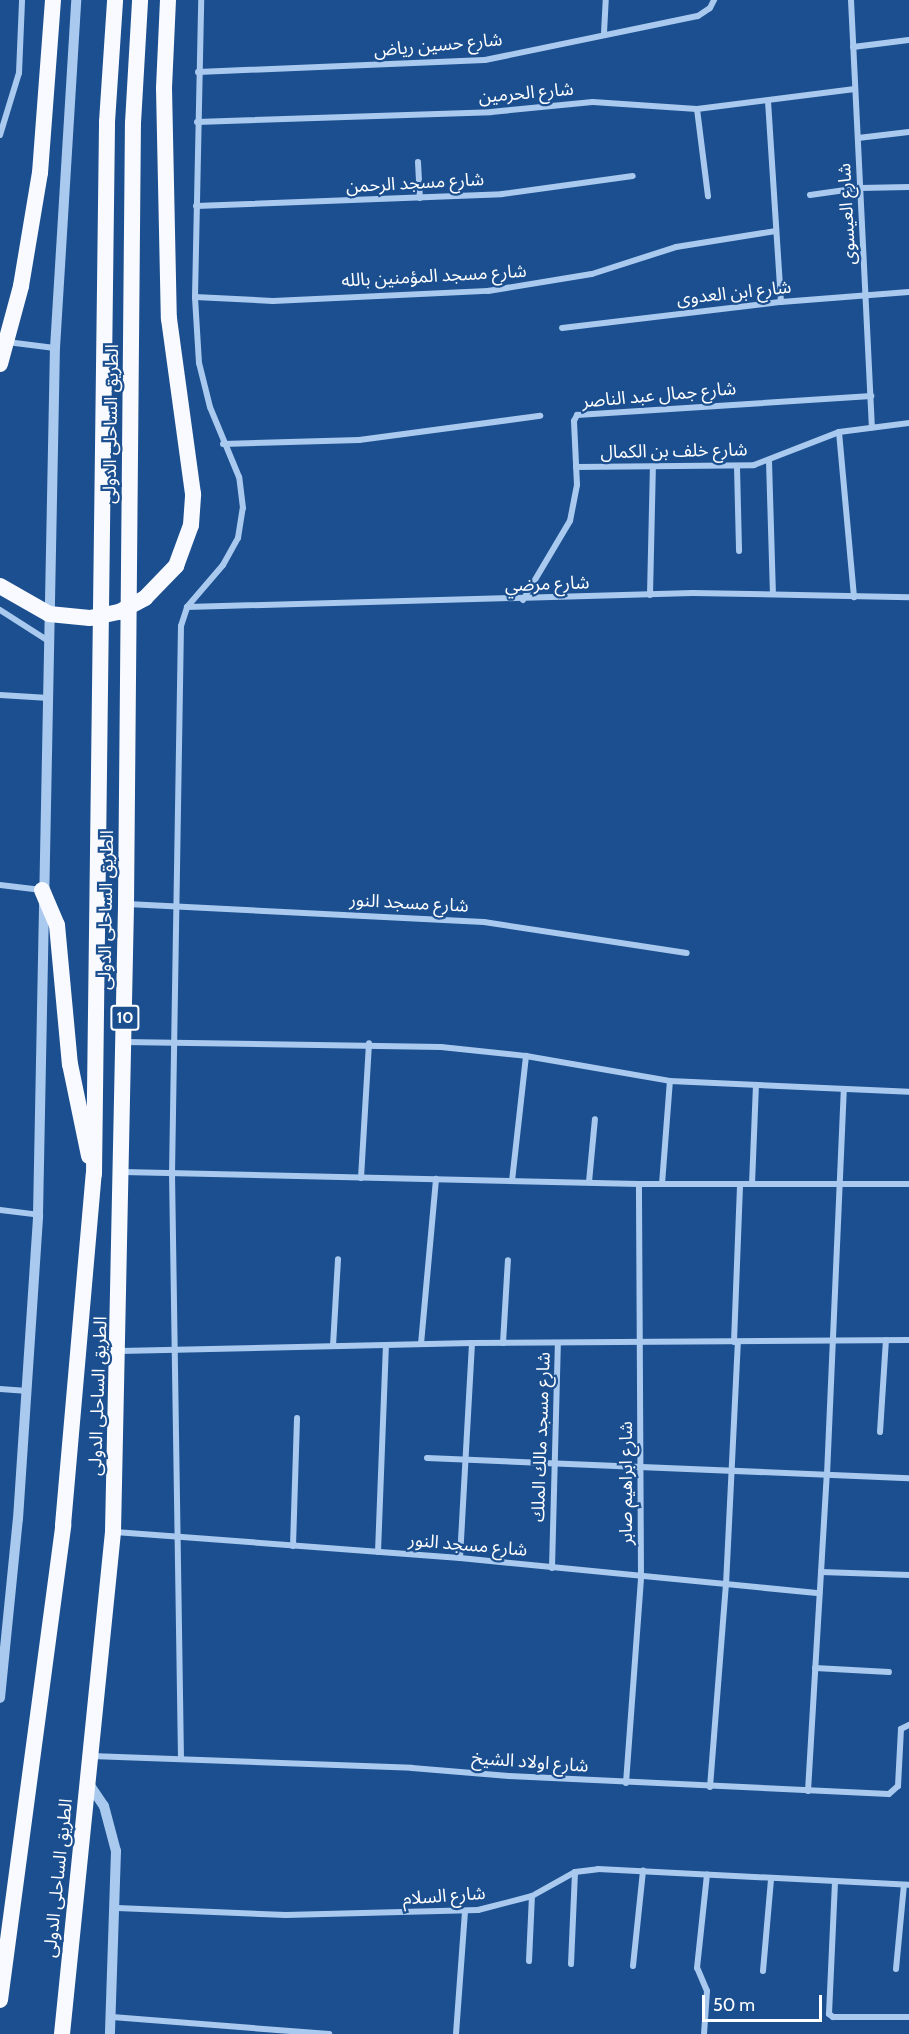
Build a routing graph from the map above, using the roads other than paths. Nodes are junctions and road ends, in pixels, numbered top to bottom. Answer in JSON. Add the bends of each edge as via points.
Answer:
{"nodes":[{"id":1,"x":22,"y":0,"type":"edge"},
{"id":2,"x":53,"y":0,"type":"edge"},
{"id":3,"x":76,"y":0,"type":"edge"},
{"id":4,"x":115,"y":0,"type":"edge"},
{"id":5,"x":140,"y":0,"type":"edge"},
{"id":6,"x":168,"y":0,"type":"edge"},
{"id":7,"x":201,"y":0,"type":"edge"},
{"id":8,"x":606,"y":0,"type":"edge"},
{"id":9,"x":714,"y":0,"type":"edge"},
{"id":10,"x":851,"y":0,"type":"edge"},
{"id":11,"x":604,"y":33,"type":"junction"},
{"id":12,"x":909,"y":40,"type":"edge"},
{"id":13,"x":853,"y":47,"type":"junction"},
{"id":14,"x":198,"y":72,"type":"junction"},
{"id":15,"x":855,"y":89,"type":"junction"},
{"id":16,"x":768,"y":101,"type":"junction"},
{"id":17,"x":697,"y":109,"type":"junction"},
{"id":18,"x":197,"y":122,"type":"junction"},
{"id":19,"x":909,"y":132,"type":"edge"},
{"id":20,"x":0,"y":135,"type":"edge"},
{"id":21,"x":858,"y":138,"type":"junction"},
{"id":22,"x":418,"y":162,"type":"dead end"},
{"id":23,"x":633,"y":176,"type":"dead end"},
{"id":24,"x":909,"y":187,"type":"edge"},
{"id":25,"x":860,"y":188,"type":"junction"},
{"id":26,"x":810,"y":195,"type":"dead end"},
{"id":27,"x":708,"y":196,"type":"dead end"},
{"id":28,"x":420,"y":198,"type":"junction"},
{"id":29,"x":196,"y":206,"type":"junction"},
{"id":30,"x":776,"y":231,"type":"junction"},
{"id":31,"x":909,"y":292,"type":"edge"},
{"id":32,"x":866,"y":296,"type":"junction"},
{"id":33,"x":195,"y":297,"type":"junction"},
{"id":34,"x":781,"y":302,"type":"junction"},
{"id":35,"x":562,"y":328,"type":"dead end"},
{"id":36,"x":0,"y":341,"type":"edge"},
{"id":37,"x":55,"y":348,"type":"junction"},
{"id":38,"x":0,"y":364,"type":"edge"},
{"id":39,"x":871,"y":396,"type":"junction"},
{"id":40,"x":540,"y":416,"type":"dead end"},
{"id":41,"x":909,"y":423,"type":"edge"},
{"id":42,"x":872,"y":427,"type":"junction"},
{"id":43,"x":838,"y":432,"type":"junction"},
{"id":44,"x":223,"y":444,"type":"junction"},
{"id":45,"x":769,"y":460,"type":"junction"},
{"id":46,"x":576,"y":467,"type":"junction"},
{"id":47,"x":653,"y":467,"type":"junction"},
{"id":48,"x":736,"y":467,"type":"junction"},
{"id":49,"x":739,"y":551,"type":"dead end"},
{"id":50,"x":0,"y":586,"type":"edge"},
{"id":51,"x":773,"y":594,"type":"junction"},
{"id":52,"x":650,"y":595,"type":"junction"},
{"id":53,"x":854,"y":597,"type":"junction"},
{"id":54,"x":909,"y":597,"type":"edge"},
{"id":55,"x":523,"y":600,"type":"junction"},
{"id":56,"x":187,"y":607,"type":"junction"},
{"id":57,"x":0,"y":610,"type":"edge"},
{"id":58,"x":50,"y":642,"type":"junction"},
{"id":59,"x":0,"y":695,"type":"edge"},
{"id":60,"x":49,"y":698,"type":"junction"},
{"id":61,"x":0,"y":885,"type":"edge"},
{"id":62,"x":42,"y":890,"type":"junction"},
{"id":63,"x":126,"y":904,"type":"junction"},
{"id":64,"x":177,"y":907,"type":"junction"},
{"id":65,"x":687,"y":953,"type":"dead end"},
{"id":66,"x":124,"y":1042,"type":"junction"},
{"id":67,"x":173,"y":1043,"type":"junction"},
{"id":68,"x":369,"y":1043,"type":"junction"},
{"id":69,"x":526,"y":1056,"type":"junction"},
{"id":70,"x":670,"y":1081,"type":"junction"},
{"id":71,"x":756,"y":1086,"type":"junction"},
{"id":72,"x":844,"y":1090,"type":"junction"},
{"id":73,"x":909,"y":1092,"type":"edge"},
{"id":74,"x":595,"y":1119,"type":"dead end"},
{"id":75,"x":122,"y":1172,"type":"junction"},
{"id":76,"x":94,"y":1174,"type":"junction"},
{"id":77,"x":172,"y":1174,"type":"junction"},
{"id":78,"x":361,"y":1178,"type":"junction"},
{"id":79,"x":436,"y":1179,"type":"junction"},
{"id":80,"x":513,"y":1181,"type":"junction"},
{"id":81,"x":589,"y":1182,"type":"junction"},
{"id":82,"x":639,"y":1184,"type":"junction"},
{"id":83,"x":662,"y":1184,"type":"junction"},
{"id":84,"x":740,"y":1184,"type":"junction"},
{"id":85,"x":752,"y":1184,"type":"junction"},
{"id":86,"x":909,"y":1184,"type":"edge"},
{"id":87,"x":839,"y":1185,"type":"junction"},
{"id":88,"x":0,"y":1210,"type":"edge"},
{"id":89,"x":38,"y":1215,"type":"junction"},
{"id":90,"x":338,"y":1259,"type":"dead end"},
{"id":91,"x":508,"y":1260,"type":"dead end"},
{"id":92,"x":832,"y":1340,"type":"junction"},
{"id":93,"x":886,"y":1340,"type":"junction"},
{"id":94,"x":909,"y":1340,"type":"edge"},
{"id":95,"x":736,"y":1342,"type":"junction"},
{"id":96,"x":472,"y":1343,"type":"junction"},
{"id":97,"x":503,"y":1343,"type":"junction"},
{"id":98,"x":558,"y":1343,"type":"junction"},
{"id":99,"x":641,"y":1343,"type":"junction"},
{"id":100,"x":421,"y":1344,"type":"junction"},
{"id":101,"x":386,"y":1345,"type":"junction"},
{"id":102,"x":333,"y":1346,"type":"junction"},
{"id":103,"x":174,"y":1350,"type":"junction"},
{"id":104,"x":119,"y":1352,"type":"junction"},
{"id":105,"x":0,"y":1389,"type":"edge"},
{"id":106,"x":28,"y":1391,"type":"junction"},
{"id":107,"x":297,"y":1418,"type":"dead end"},
{"id":108,"x":880,"y":1432,"type":"dead end"},
{"id":109,"x":427,"y":1458,"type":"dead end"},
{"id":110,"x":465,"y":1461,"type":"junction"},
{"id":111,"x":555,"y":1464,"type":"junction"},
{"id":112,"x":641,"y":1467,"type":"junction"},
{"id":113,"x":732,"y":1470,"type":"junction"},
{"id":114,"x":827,"y":1475,"type":"junction"},
{"id":115,"x":909,"y":1478,"type":"edge"},
{"id":116,"x":113,"y":1532,"type":"junction"},
{"id":117,"x":177,"y":1537,"type":"junction"},
{"id":118,"x":293,"y":1546,"type":"junction"},
{"id":119,"x":378,"y":1552,"type":"junction"},
{"id":120,"x":460,"y":1558,"type":"junction"},
{"id":121,"x":552,"y":1568,"type":"junction"},
{"id":122,"x":821,"y":1572,"type":"junction"},
{"id":123,"x":909,"y":1575,"type":"edge"},
{"id":124,"x":641,"y":1577,"type":"junction"},
{"id":125,"x":726,"y":1585,"type":"junction"},
{"id":126,"x":819,"y":1593,"type":"junction"},
{"id":127,"x":815,"y":1668,"type":"junction"},
{"id":128,"x":889,"y":1672,"type":"dead end"},
{"id":129,"x":0,"y":1698,"type":"edge"},
{"id":130,"x":909,"y":1725,"type":"edge"},
{"id":131,"x":90,"y":1756,"type":"junction"},
{"id":132,"x":181,"y":1759,"type":"junction"},
{"id":133,"x":87,"y":1780,"type":"junction"},
{"id":134,"x":626,"y":1783,"type":"junction"},
{"id":135,"x":710,"y":1787,"type":"junction"},
{"id":136,"x":808,"y":1791,"type":"junction"},
{"id":137,"x":643,"y":1871,"type":"junction"},
{"id":138,"x":575,"y":1872,"type":"junction"},
{"id":139,"x":707,"y":1875,"type":"junction"},
{"id":140,"x":771,"y":1879,"type":"junction"},
{"id":141,"x":835,"y":1882,"type":"junction"},
{"id":142,"x":906,"y":1885,"type":"edge"},
{"id":143,"x":532,"y":1896,"type":"junction"},
{"id":144,"x":117,"y":1908,"type":"junction"},
{"id":145,"x":465,"y":1911,"type":"junction"},
{"id":146,"x":530,"y":1961,"type":"dead end"},
{"id":147,"x":571,"y":1964,"type":"dead end"},
{"id":148,"x":633,"y":1966,"type":"dead end"},
{"id":149,"x":896,"y":1969,"type":"dead end"},
{"id":150,"x":763,"y":1971,"type":"dead end"},
{"id":151,"x":0,"y":2000,"type":"edge"},
{"id":152,"x":112,"y":2017,"type":"junction"},
{"id":153,"x":909,"y":2017,"type":"edge"},
{"id":154,"x":62,"y":2034,"type":"edge"},
{"id":155,"x":110,"y":2034,"type":"edge"},
{"id":156,"x":329,"y":2034,"type":"edge"},
{"id":157,"x":456,"y":2034,"type":"edge"},
{"id":158,"x":704,"y":2034,"type":"edge"}],
"edges":[{"from":1,"to":20,"type":"street","via":[[19,73]]},
{"from":2,"to":38,"type":"highway","bridge":true,"via":[[40,173],[21,286]]},
{"from":3,"to":37,"type":"street"},
{"from":4,"to":76,"type":"highway","name":"الطريق الساحلى الدولى","number":"10","via":[[106,122]]},
{"from":5,"to":63,"type":"highway","name":"الطريق الساحلى الدولى","number":"10","via":[[133,123]]},
{"from":6,"to":50,"type":"highway","bridge":true,"via":[[164,88],[169,319],[193,494],[190,525],[176,566],[146,598],[119,612],[90,618],[42,612]]},
{"from":7,"to":14,"type":"street"},
{"from":8,"to":11,"type":"street"},
{"from":9,"to":11,"type":"street","name":"شارع حسين رياض","via":[[698,16]]},
{"from":10,"to":13,"type":"street","name":"شارع العيسوى"},
{"from":11,"to":14,"type":"street","name":"شارع حسين رياض","via":[[484,60]]},
{"from":12,"to":13,"type":"street"},
{"from":13,"to":15,"type":"street","name":"شارع العيسوى"},
{"from":14,"to":18,"type":"street"},
{"from":15,"to":16,"type":"street","name":"شارع الحرمين"},
{"from":15,"to":21,"type":"street","name":"شارع العيسوى"},
{"from":16,"to":17,"type":"street","name":"شارع الحرمين"},
{"from":16,"to":30,"type":"street"},
{"from":17,"to":18,"type":"street","name":"شارع الحرمين","via":[[593,102],[491,112]]},
{"from":17,"to":27,"type":"street"},
{"from":18,"to":29,"type":"street"},
{"from":19,"to":21,"type":"street"},
{"from":21,"to":25,"type":"street","name":"شارع العيسوى"},
{"from":22,"to":28,"type":"street"},
{"from":23,"to":28,"type":"street","name":"شارع مسجد الرحمن","via":[[558,189]]},
{"from":24,"to":25,"type":"street"},
{"from":25,"to":26,"type":"street"},
{"from":25,"to":32,"type":"street","name":"شارع العيسوى"},
{"from":28,"to":29,"type":"street","name":"شارع مسجد الرحمن"},
{"from":29,"to":33,"type":"street"},
{"from":30,"to":33,"type":"street","name":"شارع مسجد المؤمنين بالله","via":[[676,247],[592,274],[489,291],[273,301]]},
{"from":30,"to":34,"type":"street"},
{"from":31,"to":32,"type":"street","name":"شارع ابن العدوى"},
{"from":32,"to":34,"type":"street","name":"شارع ابن العدوى"},
{"from":32,"to":39,"type":"street","name":"شارع العيسوى"},
{"from":33,"to":44,"type":"street","via":[[199,363]]},
{"from":34,"to":35,"type":"street","name":"شارع ابن العدوى"},
{"from":36,"to":37,"type":"street"},
{"from":37,"to":58,"type":"street"},
{"from":39,"to":42,"type":"street","name":"شارع العيسوى"},
{"from":39,"to":46,"type":"street","name":"شارع جمال عبد الناصر","via":[[580,414],[574,421]]},
{"from":40,"to":44,"type":"street","via":[[359,440]]},
{"from":41,"to":42,"type":"street","name":"شارع خلف بن الكمال"},
{"from":42,"to":43,"type":"street","name":"شارع خلف بن الكمال"},
{"from":43,"to":45,"type":"street","name":"شارع خلف بن الكمال"},
{"from":43,"to":53,"type":"street"},
{"from":44,"to":56,"type":"street","via":[[239,477],[243,508],[238,538],[223,565]]},
{"from":45,"to":48,"type":"street","name":"شارع خلف بن الكمال"},
{"from":45,"to":51,"type":"street"},
{"from":46,"to":47,"type":"street","name":"شارع خلف بن الكمال"},
{"from":46,"to":55,"type":"street","name":"شارع جمال عبد الناصر","via":[[570,521]]},
{"from":47,"to":48,"type":"street","name":"شارع خلف بن الكمال"},
{"from":47,"to":52,"type":"street"},
{"from":48,"to":49,"type":"street"},
{"from":51,"to":52,"type":"street","name":"شارع مرضي"},
{"from":51,"to":53,"type":"street","name":"شارع مرضي"},
{"from":52,"to":55,"type":"street","name":"شارع مرضي"},
{"from":53,"to":54,"type":"street","name":"شارع مرضي"},
{"from":55,"to":56,"type":"street","name":"شارع مرضي"},
{"from":56,"to":64,"type":"street","via":[[181,626]]},
{"from":57,"to":58,"type":"street"},
{"from":58,"to":60,"type":"street"},
{"from":59,"to":60,"type":"street"},
{"from":60,"to":62,"type":"street"},
{"from":61,"to":62,"type":"street"},
{"from":62,"to":76,"type":"highway","via":[[57,925],[70,1064]]},
{"from":62,"to":89,"type":"street"},
{"from":63,"to":64,"type":"street","name":"شارع مسجد النور"},
{"from":63,"to":66,"type":"highway","name":"الطريق الساحلى الدولى","number":"10"},
{"from":64,"to":65,"type":"street","name":"شارع مسجد النور","via":[[484,922]]},
{"from":64,"to":67,"type":"street"},
{"from":66,"to":67,"type":"street"},
{"from":66,"to":75,"type":"highway","name":"الطريق الساحلى الدولى","number":"10"},
{"from":67,"to":68,"type":"street"},
{"from":67,"to":77,"type":"street"},
{"from":68,"to":69,"type":"street"},
{"from":68,"to":78,"type":"street"},
{"from":69,"to":70,"type":"street"},
{"from":69,"to":80,"type":"street"},
{"from":70,"to":71,"type":"street"},
{"from":70,"to":83,"type":"street"},
{"from":71,"to":72,"type":"street"},
{"from":71,"to":85,"type":"street"},
{"from":72,"to":73,"type":"street"},
{"from":72,"to":87,"type":"street"},
{"from":74,"to":81,"type":"street"},
{"from":75,"to":77,"type":"street"},
{"from":75,"to":104,"type":"highway","name":"الطريق الساحلى الدولى","number":"10"},
{"from":76,"to":151,"type":"highway","name":"الطريق الساحلى الدولى","number":"10","via":[[63,1525]]},
{"from":77,"to":78,"type":"street"},
{"from":77,"to":103,"type":"street"},
{"from":78,"to":79,"type":"street"},
{"from":79,"to":80,"type":"street"},
{"from":79,"to":100,"type":"street"},
{"from":80,"to":81,"type":"street"},
{"from":81,"to":82,"type":"street"},
{"from":82,"to":83,"type":"street"},
{"from":82,"to":99,"type":"street","name":"شارع ابراهيم صابر"},
{"from":83,"to":84,"type":"street"},
{"from":84,"to":85,"type":"street"},
{"from":84,"to":95,"type":"street"},
{"from":85,"to":87,"type":"street"},
{"from":86,"to":87,"type":"street"},
{"from":87,"to":92,"type":"street"},
{"from":88,"to":89,"type":"street"},
{"from":89,"to":106,"type":"street"},
{"from":90,"to":102,"type":"street"},
{"from":91,"to":97,"type":"street"},
{"from":92,"to":93,"type":"street"},
{"from":92,"to":95,"type":"street"},
{"from":92,"to":114,"type":"street"},
{"from":93,"to":94,"type":"street"},
{"from":93,"to":108,"type":"street"},
{"from":95,"to":99,"type":"street"},
{"from":95,"to":113,"type":"street"},
{"from":96,"to":97,"type":"street"},
{"from":96,"to":100,"type":"street"},
{"from":96,"to":110,"type":"street"},
{"from":97,"to":98,"type":"street"},
{"from":98,"to":99,"type":"street"},
{"from":98,"to":111,"type":"street","name":"شارع مسجد مالك الملك"},
{"from":99,"to":112,"type":"street","name":"شارع ابراهيم صابر"},
{"from":100,"to":101,"type":"street"},
{"from":101,"to":102,"type":"street"},
{"from":101,"to":119,"type":"street"},
{"from":102,"to":103,"type":"street"},
{"from":103,"to":104,"type":"street"},
{"from":103,"to":117,"type":"street"},
{"from":104,"to":116,"type":"highway","name":"الطريق الساحلى الدولى","number":"10"},
{"from":105,"to":106,"type":"street"},
{"from":106,"to":129,"type":"street"},
{"from":107,"to":118,"type":"street"},
{"from":109,"to":110,"type":"street"},
{"from":110,"to":111,"type":"street"},
{"from":110,"to":120,"type":"street"},
{"from":111,"to":112,"type":"street"},
{"from":111,"to":121,"type":"street","name":"شارع مسجد مالك الملك"},
{"from":112,"to":113,"type":"street"},
{"from":112,"to":124,"type":"street","name":"شارع ابراهيم صابر"},
{"from":113,"to":114,"type":"street"},
{"from":113,"to":125,"type":"street"},
{"from":114,"to":115,"type":"street"},
{"from":114,"to":122,"type":"street"},
{"from":116,"to":117,"type":"street","name":"شارع مسجد النور"},
{"from":116,"to":131,"type":"highway","name":"الطريق الساحلى الدولى","number":"10"},
{"from":117,"to":118,"type":"street","name":"شارع مسجد النور"},
{"from":117,"to":132,"type":"street"},
{"from":118,"to":119,"type":"street","name":"شارع مسجد النور"},
{"from":119,"to":120,"type":"street","name":"شارع مسجد النور"},
{"from":120,"to":121,"type":"street","name":"شارع مسجد النور"},
{"from":121,"to":124,"type":"street","name":"شارع مسجد النور"},
{"from":122,"to":123,"type":"street"},
{"from":122,"to":126,"type":"street"},
{"from":124,"to":125,"type":"street","name":"شارع مسجد النور"},
{"from":124,"to":134,"type":"street","name":"شارع ابراهيم صابر"},
{"from":125,"to":126,"type":"street","name":"شارع مسجد النور"},
{"from":125,"to":135,"type":"street"},
{"from":126,"to":127,"type":"street"},
{"from":127,"to":128,"type":"street"},
{"from":127,"to":136,"type":"street"},
{"from":130,"to":136,"type":"street","name":"شارع اولاد الشيخ","via":[[900,1732],[898,1786],[893,1794]]},
{"from":131,"to":132,"type":"street","name":"شارع اولاد الشيخ"},
{"from":131,"to":133,"type":"highway","name":"الطريق الساحلى الدولى","number":"10"},
{"from":132,"to":134,"type":"street","name":"شارع اولاد الشيخ","via":[[412,1768]]},
{"from":133,"to":144,"type":"street","via":[[104,1806],[114,1835]]},
{"from":133,"to":154,"type":"highway","name":"الطريق الساحلى الدولى","number":"10"},
{"from":134,"to":135,"type":"street","name":"شارع اولاد الشيخ"},
{"from":135,"to":136,"type":"street","name":"شارع اولاد الشيخ"},
{"from":137,"to":138,"type":"street","name":"شارع السلام"},
{"from":137,"to":139,"type":"street","name":"شارع السلام"},
{"from":137,"to":148,"type":"street"},
{"from":138,"to":143,"type":"street","name":"شارع السلام"},
{"from":138,"to":147,"type":"street"},
{"from":139,"to":140,"type":"street","name":"شارع السلام"},
{"from":139,"to":158,"type":"street","via":[[697,1968],[707,1991]]},
{"from":140,"to":141,"type":"street","name":"شارع السلام"},
{"from":140,"to":150,"type":"street"},
{"from":141,"to":142,"type":"street","name":"شارع السلام"},
{"from":141,"to":153,"type":"street","via":[[829,2014]]},
{"from":142,"to":149,"type":"street"},
{"from":143,"to":145,"type":"street","name":"شارع السلام"},
{"from":143,"to":146,"type":"street"},
{"from":144,"to":145,"type":"street","name":"شارع السلام","via":[[286,1915]]},
{"from":144,"to":152,"type":"street"},
{"from":145,"to":157,"type":"street"},
{"from":152,"to":155,"type":"street"},
{"from":152,"to":156,"type":"street"}]}
